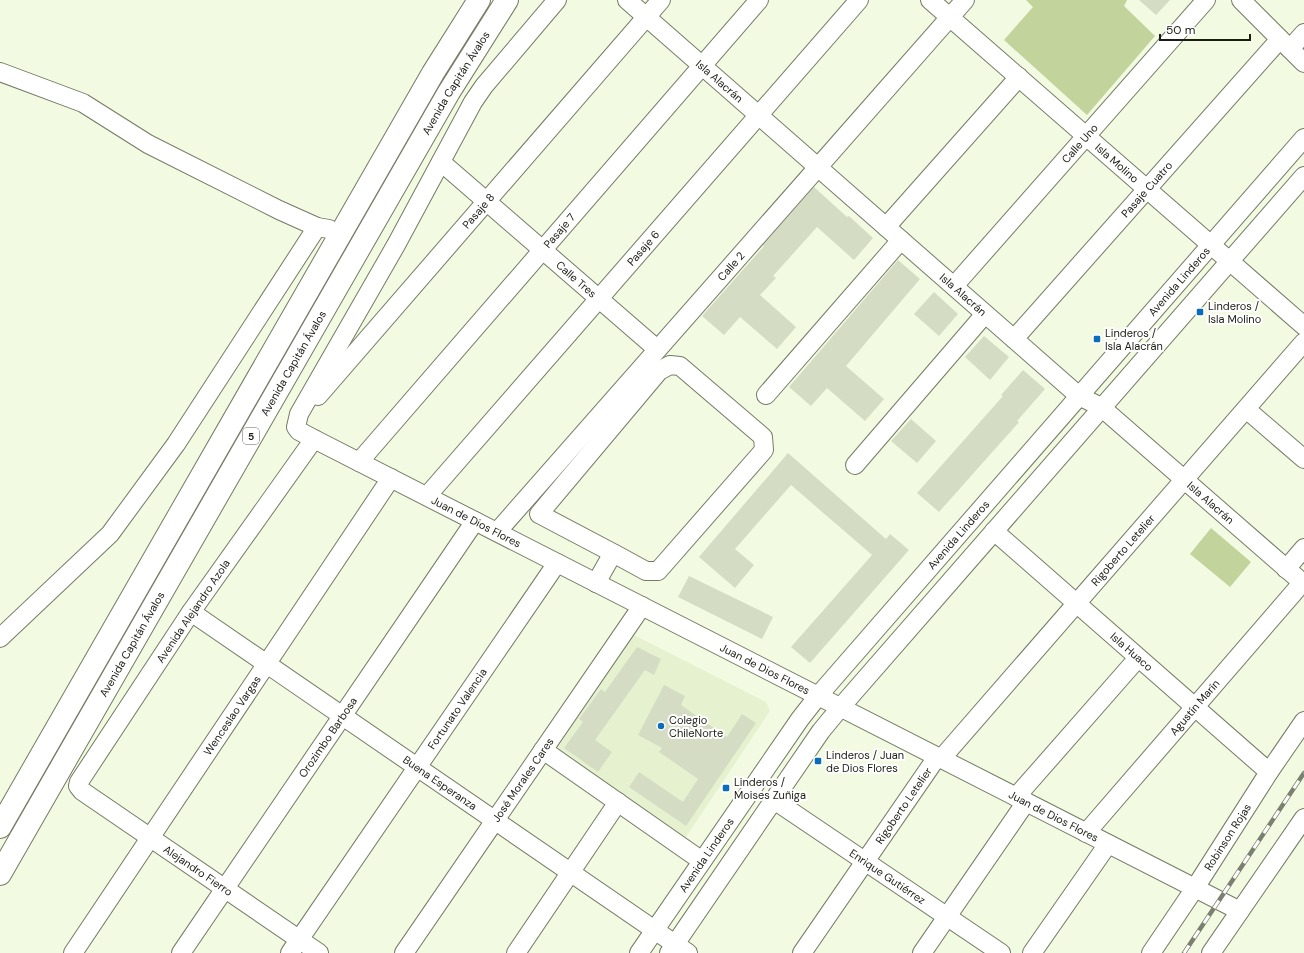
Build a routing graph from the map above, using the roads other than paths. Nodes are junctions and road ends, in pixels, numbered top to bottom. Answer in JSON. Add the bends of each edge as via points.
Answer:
{"nodes":[{"id":1,"x":479,"y":0,"type":"edge"},
{"id":2,"x":507,"y":0,"type":"edge"},
{"id":3,"x":558,"y":0,"type":"edge"},
{"id":4,"x":627,"y":0,"type":"edge"},
{"id":5,"x":661,"y":0,"type":"edge"},
{"id":6,"x":759,"y":0,"type":"edge"},
{"id":7,"x":859,"y":0,"type":"edge"},
{"id":8,"x":930,"y":0,"type":"edge"},
{"id":9,"x":965,"y":0,"type":"edge"},
{"id":10,"x":1206,"y":0,"type":"edge"},
{"id":11,"x":1241,"y":0,"type":"edge"},
{"id":12,"x":646,"y":17,"type":"junction"},
{"id":13,"x":950,"y":17,"type":"junction"},
{"id":14,"x":1304,"y":32,"type":"edge"},
{"id":15,"x":1285,"y":44,"type":"junction"},
{"id":16,"x":1304,"y":64,"type":"edge"},
{"id":17,"x":702,"y":66,"type":"junction"},
{"id":18,"x":0,"y":72,"type":"edge"},
{"id":19,"x":1019,"y":77,"type":"junction"},
{"id":20,"x":758,"y":116,"type":"junction"},
{"id":21,"x":1086,"y":136,"type":"junction"},
{"id":22,"x":1304,"y":138,"type":"edge"},
{"id":23,"x":441,"y":162,"type":"junction"},
{"id":24,"x":818,"y":167,"type":"junction"},
{"id":25,"x":1304,"y":176,"type":"edge"},
{"id":26,"x":1147,"y":189,"type":"junction"},
{"id":27,"x":487,"y":201,"type":"junction"},
{"id":28,"x":317,"y":227,"type":"junction"},
{"id":29,"x":886,"y":227,"type":"junction"},
{"id":30,"x":342,"y":231,"type":"junction"},
{"id":31,"x":901,"y":240,"type":"junction"},
{"id":32,"x":1211,"y":245,"type":"junction"},
{"id":33,"x":543,"y":250,"type":"junction"},
{"id":34,"x":1230,"y":261,"type":"junction"},
{"id":35,"x":954,"y":286,"type":"junction"},
{"id":36,"x":599,"y":298,"type":"junction"},
{"id":37,"x":985,"y":314,"type":"junction"},
{"id":38,"x":1304,"y":326,"type":"edge"},
{"id":39,"x":1014,"y":339,"type":"junction"},
{"id":40,"x":1304,"y":342,"type":"edge"},
{"id":41,"x":657,"y":349,"type":"junction"},
{"id":42,"x":766,"y":395,"type":"dead end"},
{"id":43,"x":1079,"y":396,"type":"junction"},
{"id":44,"x":1101,"y":407,"type":"junction"},
{"id":45,"x":1246,"y":409,"type":"junction"},
{"id":46,"x":296,"y":421,"type":"junction"},
{"id":47,"x":314,"y":439,"type":"junction"},
{"id":48,"x":1304,"y":459,"type":"edge"},
{"id":49,"x":359,"y":462,"type":"junction"},
{"id":50,"x":855,"y":466,"type":"dead end"},
{"id":51,"x":391,"y":478,"type":"junction"},
{"id":52,"x":1184,"y":480,"type":"junction"},
{"id":53,"x":427,"y":496,"type":"junction"},
{"id":54,"x":475,"y":521,"type":"junction"},
{"id":55,"x":994,"y":531,"type":"junction"},
{"id":56,"x":497,"y":532,"type":"junction"},
{"id":57,"x":1304,"y":548,"type":"edge"},
{"id":58,"x":613,"y":553,"type":"junction"},
{"id":59,"x":557,"y":563,"type":"junction"},
{"id":60,"x":1286,"y":568,"type":"junction"},
{"id":61,"x":596,"y":583,"type":"junction"},
{"id":62,"x":1303,"y":583,"type":"edge"},
{"id":63,"x":1076,"y":603,"type":"junction"},
{"id":64,"x":642,"y":606,"type":"junction"},
{"id":65,"x":191,"y":612,"type":"junction"},
{"id":66,"x":0,"y":638,"type":"edge"},
{"id":67,"x":1138,"y":658,"type":"junction"},
{"id":68,"x":267,"y":664,"type":"junction"},
{"id":69,"x":818,"y":696,"type":"junction"},
{"id":70,"x":1194,"y":707,"type":"junction"},
{"id":71,"x":840,"y":708,"type":"junction"},
{"id":72,"x":343,"y":716,"type":"junction"},
{"id":73,"x":1304,"y":722,"type":"edge"},
{"id":74,"x":543,"y":750,"type":"junction"},
{"id":75,"x":939,"y":758,"type":"junction"},
{"id":76,"x":417,"y":767,"type":"junction"},
{"id":77,"x":1269,"y":772,"type":"junction"},
{"id":78,"x":78,"y":786,"type":"joint"},
{"id":79,"x":1021,"y":799,"type":"junction"},
{"id":80,"x":774,"y":800,"type":"junction"},
{"id":81,"x":618,"y":802,"type":"junction"},
{"id":82,"x":1304,"y":818,"type":"edge"},
{"id":83,"x":495,"y":820,"type":"junction"},
{"id":84,"x":0,"y":828,"type":"edge"},
{"id":85,"x":1086,"y":833,"type":"junction"},
{"id":86,"x":150,"y":838,"type":"junction"},
{"id":87,"x":1108,"y":844,"type":"junction"},
{"id":88,"x":702,"y":861,"type":"junction"},
{"id":89,"x":865,"y":862,"type":"junction"},
{"id":90,"x":570,"y":872,"type":"junction"},
{"id":91,"x":0,"y":874,"type":"edge"},
{"id":92,"x":1195,"y":888,"type":"junction"},
{"id":93,"x":225,"y":889,"type":"junction"},
{"id":94,"x":1240,"y":911,"type":"junction"},
{"id":95,"x":947,"y":917,"type":"junction"},
{"id":96,"x":655,"y":930,"type":"junction"},
{"id":97,"x":295,"y":946,"type":"edge"},
{"id":98,"x":678,"y":950,"type":"edge"},
{"id":99,"x":72,"y":953,"type":"edge"},
{"id":100,"x":181,"y":953,"type":"edge"},
{"id":101,"x":319,"y":953,"type":"edge"},
{"id":102,"x":404,"y":953,"type":"edge"},
{"id":103,"x":516,"y":953,"type":"edge"},
{"id":104,"x":639,"y":953,"type":"edge"},
{"id":105,"x":802,"y":953,"type":"edge"},
{"id":106,"x":922,"y":953,"type":"edge"},
{"id":107,"x":1001,"y":953,"type":"edge"},
{"id":108,"x":1032,"y":953,"type":"edge"},
{"id":109,"x":1151,"y":953,"type":"edge"},
{"id":110,"x":1211,"y":953,"type":"edge"}],
"edges":[{"from":1,"to":30,"type":"highway","name":"Avenida Capitán Ávalos","number":"5","via":[[433,73]]},
{"from":2,"to":91,"type":"highway","name":"Avenida Capitán Ávalos","number":"5","via":[[449,92]]},
{"from":3,"to":23,"type":"street","via":[[484,86]]},
{"from":4,"to":12,"type":"street","name":"Isla Alacrán"},
{"from":5,"to":12,"type":"street","name":"Pasaje 8"},
{"from":6,"to":17,"type":"street","name":"Pasaje 7"},
{"from":7,"to":20,"type":"street","name":"Pasaje 6"},
{"from":8,"to":13,"type":"street","name":"Isla Molino"},
{"from":9,"to":13,"type":"street","name":"Calle 2"},
{"from":10,"to":21,"type":"street","name":"Calle Uno"},
{"from":11,"to":15,"type":"street"},
{"from":12,"to":17,"type":"street","name":"Isla Alacrán"},
{"from":12,"to":27,"type":"street","name":"Pasaje 8"},
{"from":13,"to":19,"type":"street","name":"Isla Molino"},
{"from":13,"to":24,"type":"street","name":"Calle 2"},
{"from":14,"to":15,"type":"street","name":"Pasaje Cuatro"},
{"from":15,"to":16,"type":"street"},
{"from":15,"to":26,"type":"street","name":"Pasaje Cuatro"},
{"from":17,"to":20,"type":"street","name":"Isla Alacrán"},
{"from":17,"to":33,"type":"street","name":"Pasaje 7"},
{"from":18,"to":28,"type":"street","via":[[83,103],[148,144]]},
{"from":19,"to":21,"type":"street","name":"Isla Molino"},
{"from":19,"to":29,"type":"street"},
{"from":20,"to":24,"type":"street","name":"Isla Alacrán"},
{"from":20,"to":36,"type":"street","name":"Pasaje 6"},
{"from":21,"to":26,"type":"street","name":"Isla Molino"},
{"from":21,"to":35,"type":"street","name":"Calle Uno"},
{"from":22,"to":32,"type":"street","name":"Avenida Linderos"},
{"from":23,"to":27,"type":"street","name":"Calle Tres"},
{"from":23,"to":46,"type":"street"},
{"from":24,"to":29,"type":"street","name":"Isla Alacrán"},
{"from":24,"to":41,"type":"street","name":"Calle 2"},
{"from":25,"to":34,"type":"street"},
{"from":26,"to":32,"type":"street","name":"Isla Molino"},
{"from":26,"to":39,"type":"street","name":"Pasaje Cuatro"},
{"from":27,"to":33,"type":"street","name":"Calle Tres"},
{"from":27,"to":46,"type":"street","name":"Pasaje 8"},
{"from":28,"to":30,"type":"street"},
{"from":28,"to":66,"type":"street","via":[[176,444],[110,534]]},
{"from":29,"to":31,"type":"street","name":"Isla Alacrán"},
{"from":30,"to":84,"type":"highway","name":"Avenida Capitán Ávalos","number":"5"},
{"from":31,"to":35,"type":"street","name":"Isla Alacrán"},
{"from":31,"to":42,"type":"street"},
{"from":32,"to":34,"type":"street","name":"Isla Molino"},
{"from":32,"to":43,"type":"street","name":"Avenida Linderos"},
{"from":33,"to":36,"type":"street","name":"Calle Tres"},
{"from":33,"to":49,"type":"street","name":"Pasaje 7"},
{"from":34,"to":38,"type":"street","name":"Isla Molino"},
{"from":34,"to":44,"type":"street"},
{"from":35,"to":37,"type":"street","name":"Isla Alacrán"},
{"from":36,"to":41,"type":"street","name":"Calle Tres"},
{"from":36,"to":53,"type":"street","name":"Pasaje 6"},
{"from":37,"to":39,"type":"street","name":"Isla Alacrán"},
{"from":37,"to":50,"type":"street"},
{"from":39,"to":43,"type":"street","name":"Isla Alacrán"},
{"from":40,"to":45,"type":"street","name":"Rigoberto Letelier"},
{"from":41,"to":56,"type":"street","name":"Calle 2"},
{"from":43,"to":44,"type":"street","name":"Isla Alacrán"},
{"from":43,"to":69,"type":"street","name":"Avenida Linderos"},
{"from":44,"to":52,"type":"street","name":"Isla Alacrán"},
{"from":44,"to":55,"type":"street"},
{"from":45,"to":48,"type":"street"},
{"from":45,"to":52,"type":"street","name":"Rigoberto Letelier"},
{"from":46,"to":47,"type":"street","name":"Juan de Dios Flores","via":[[299,431]]},
{"from":47,"to":49,"type":"street","name":"Juan de Dios Flores"},
{"from":47,"to":65,"type":"street","name":"Avenida Alejandro Azola"},
{"from":49,"to":51,"type":"street","name":"Juan de Dios Flores"},
{"from":51,"to":53,"type":"street","name":"Juan de Dios Flores"},
{"from":51,"to":68,"type":"street","name":"Wenceslao Vargas"},
{"from":52,"to":60,"type":"street","name":"Isla Alacrán"},
{"from":52,"to":63,"type":"street","name":"Rigoberto Letelier"},
{"from":53,"to":54,"type":"street","name":"Juan de Dios Flores"},
{"from":54,"to":56,"type":"street","name":"Juan de Dios Flores"},
{"from":54,"to":72,"type":"street","name":"Orozimbo Barbosa"},
{"from":55,"to":63,"type":"street","name":"Isla Huaco"},
{"from":55,"to":71,"type":"street"},
{"from":56,"to":59,"type":"street","name":"Juan de Dios Flores"},
{"from":57,"to":60,"type":"street"},
{"from":58,"to":58,"type":"street","via":[[646,571],[658,571],[764,450],[763,437],[680,366],[670,365],[659,371],[538,514]]},
{"from":58,"to":61,"type":"street"},
{"from":59,"to":61,"type":"street","name":"Juan de Dios Flores"},
{"from":59,"to":76,"type":"street","name":"Fortunato Valencia"},
{"from":60,"to":62,"type":"street","name":"Isla Alacrán"},
{"from":61,"to":64,"type":"street","name":"Juan de Dios Flores"},
{"from":62,"to":70,"type":"street","name":"Agustín Marín"},
{"from":63,"to":67,"type":"street","name":"Isla Huaco"},
{"from":63,"to":75,"type":"street","name":"Rigoberto Letelier"},
{"from":64,"to":69,"type":"street","name":"Juan de Dios Flores"},
{"from":64,"to":74,"type":"street","name":"José Morales Cares"},
{"from":65,"to":68,"type":"street","name":"Buena Esperanza"},
{"from":65,"to":78,"type":"street","name":"Avenida Alejandro Azola"},
{"from":67,"to":70,"type":"street","name":"Isla Huaco"},
{"from":67,"to":79,"type":"street"},
{"from":68,"to":72,"type":"street","name":"Buena Esperanza"},
{"from":68,"to":86,"type":"street","name":"Wenceslao Vargas"},
{"from":69,"to":71,"type":"street","name":"Juan de Dios Flores"},
{"from":69,"to":88,"type":"street","name":"Avenida Linderos"},
{"from":70,"to":77,"type":"street","name":"Isla Huaco"},
{"from":70,"to":85,"type":"street","name":"Agustín Marín"},
{"from":71,"to":75,"type":"street","name":"Juan de Dios Flores"},
{"from":71,"to":80,"type":"street","via":[[821,731]]},
{"from":72,"to":76,"type":"street","name":"Buena Esperanza"},
{"from":72,"to":93,"type":"street","name":"Orozimbo Barbosa"},
{"from":73,"to":77,"type":"street","name":"Robinson Rojas"},
{"from":74,"to":81,"type":"street"},
{"from":74,"to":83,"type":"street","name":"José Morales Cares"},
{"from":75,"to":79,"type":"street","name":"Juan de Dios Flores"},
{"from":75,"to":89,"type":"street","name":"Rigoberto Letelier"},
{"from":76,"to":83,"type":"street","name":"Buena Esperanza"},
{"from":76,"to":97,"type":"street","name":"Fortunato Valencia"},
{"from":77,"to":92,"type":"street","name":"Robinson Rojas"},
{"from":78,"to":86,"type":"street","name":"Alejandro Fierro"},
{"from":79,"to":85,"type":"street","name":"Juan de Dios Flores"},
{"from":79,"to":95,"type":"street"},
{"from":80,"to":89,"type":"street","name":"Enrique Gutiérrez"},
{"from":80,"to":98,"type":"street"},
{"from":81,"to":88,"type":"street"},
{"from":81,"to":90,"type":"street"},
{"from":82,"to":94,"type":"street"},
{"from":83,"to":90,"type":"street","name":"Buena Esperanza"},
{"from":83,"to":102,"type":"street","name":"José Morales Cares"},
{"from":85,"to":87,"type":"street","name":"Juan de Dios Flores"},
{"from":86,"to":93,"type":"street","name":"Alejandro Fierro"},
{"from":86,"to":99,"type":"street","name":"Wenceslao Vargas"},
{"from":87,"to":92,"type":"street","name":"Juan de Dios Flores"},
{"from":87,"to":108,"type":"street"},
{"from":88,"to":96,"type":"street","name":"Avenida Linderos"},
{"from":89,"to":95,"type":"street","name":"Enrique Gutiérrez"},
{"from":89,"to":105,"type":"street","name":"Rigoberto Letelier"},
{"from":90,"to":96,"type":"street","name":"Buena Esperanza"},
{"from":90,"to":103,"type":"street"},
{"from":92,"to":94,"type":"street","name":"Juan de Dios Flores"},
{"from":92,"to":109,"type":"street","name":"Robinson Rojas"},
{"from":93,"to":97,"type":"street","name":"Alejandro Fierro"},
{"from":93,"to":100,"type":"street","name":"Orozimbo Barbosa"},
{"from":94,"to":110,"type":"street"},
{"from":95,"to":106,"type":"street"},
{"from":95,"to":107,"type":"street","name":"Enrique Gutiérrez"},
{"from":96,"to":98,"type":"street","name":"Buena Esperanza"},
{"from":96,"to":104,"type":"street","name":"Avenida Linderos"},
{"from":97,"to":101,"type":"street","name":"Alejandro Fierro"}]}
